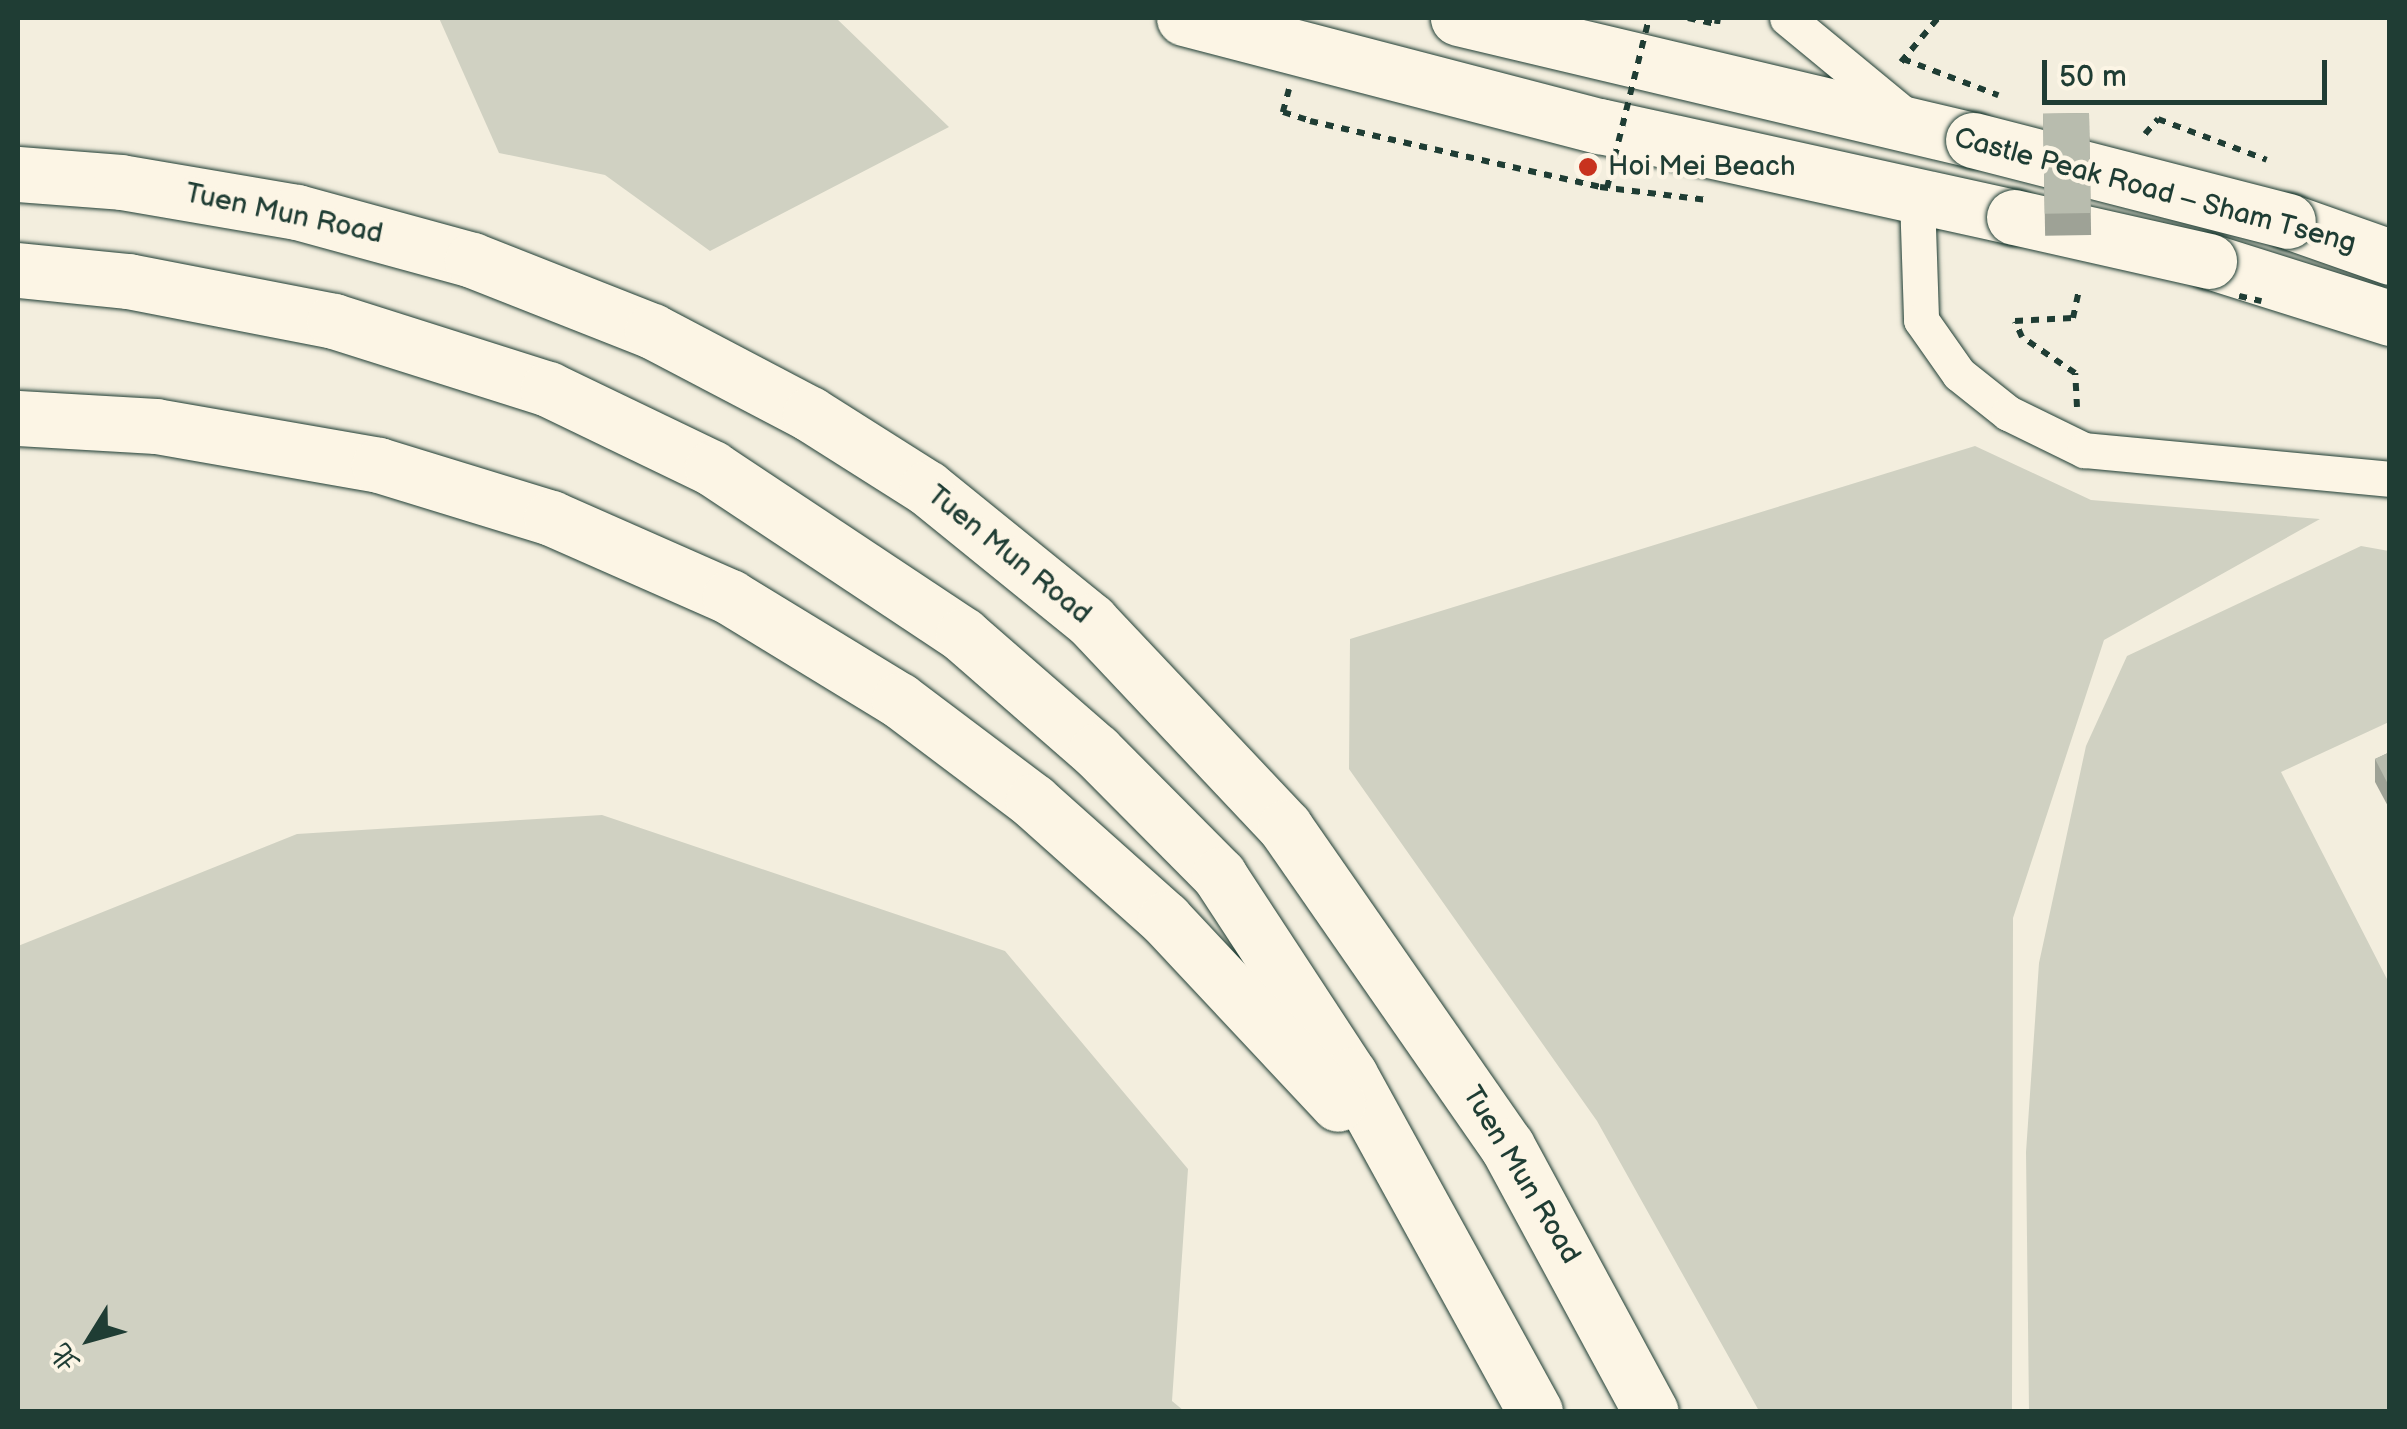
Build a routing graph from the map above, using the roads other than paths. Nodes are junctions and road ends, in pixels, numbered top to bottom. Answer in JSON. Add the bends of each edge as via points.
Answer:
{"nodes":[{"id":1,"x":1184,"y":18,"type":"edge"},
{"id":2,"x":1458,"y":18,"type":"edge"},
{"id":3,"x":1787,"y":18,"type":"edge"},
{"id":4,"x":1235,"y":25,"type":"edge"},
{"id":5,"x":1920,"y":127,"type":"junction"},
{"id":6,"x":18,"y":174,"type":"edge"},
{"id":7,"x":1917,"y":197,"type":"junction"},
{"id":8,"x":2390,"y":257,"type":"edge"},
{"id":9,"x":18,"y":270,"type":"edge"},
{"id":10,"x":2390,"y":318,"type":"edge"},
{"id":11,"x":18,"y":418,"type":"edge"},
{"id":12,"x":2390,"y":479,"type":"edge"},
{"id":13,"x":1416,"y":1198,"type":"junction"},
{"id":14,"x":1535,"y":1412,"type":"edge"},
{"id":15,"x":1651,"y":1412,"type":"edge"}],
"edges":[{"from":1,"to":4,"type":"main road","name":"Castle Peak Road – Sham Tseng"},
{"from":2,"to":5,"type":"main road","name":"Castle Peak Road – Sham Tseng"},
{"from":3,"to":5,"type":"street"},
{"from":4,"to":7,"type":"main road","name":"Castle Peak Road – Sham Tseng","via":[[1650,138]]},
{"from":5,"to":8,"type":"main road","name":"Castle Peak Road – Sham Tseng","bridge":true,"via":[[1977,115]]},
{"from":6,"to":15,"type":"main road","name":"Tuen Mun Road","via":[[121,182],[296,212],[472,260],[730,370],[927,488],[1091,620],[1285,826],[1507,1146]]},
{"from":7,"to":10,"type":"main road","name":"Castle Peak Road – Sham Tseng","bridge":true,"via":[[2209,261]]},
{"from":7,"to":12,"type":"street","via":[[1921,320],[1958,374],[2008,412],[2084,450]]},
{"from":9,"to":13,"type":"main road","via":[[128,281],[334,321],[460,360],[617,421],[712,468],[814,531],[1030,690],[1219,875],[1350,1076]]},
{"from":11,"to":13,"type":"main road","via":[[156,426],[379,465],[550,518],[730,596],[899,700],[1092,851],[1232,987]]},
{"from":13,"to":14,"type":"main road"}]}
